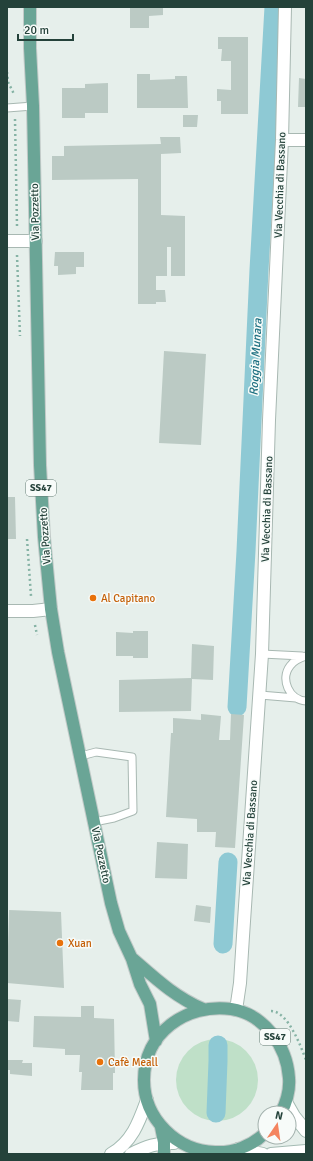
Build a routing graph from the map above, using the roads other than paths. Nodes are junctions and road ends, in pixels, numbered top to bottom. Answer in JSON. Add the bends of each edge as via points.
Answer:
{"nodes":[{"id":1,"x":30,"y":7,"type":"edge"},
{"id":2,"x":285,"y":7,"type":"edge"},
{"id":3,"x":33,"y":106,"type":"junction"},
{"id":4,"x":7,"y":108,"type":"edge"},
{"id":5,"x":282,"y":140,"type":"junction"},
{"id":6,"x":306,"y":140,"type":"edge"},
{"id":7,"x":7,"y":240,"type":"edge"},
{"id":8,"x":36,"y":241,"type":"junction"},
{"id":9,"x":51,"y":609,"type":"junction"},
{"id":10,"x":7,"y":611,"type":"edge"},
{"id":11,"x":262,"y":654,"type":"junction"},
{"id":12,"x":306,"y":656,"type":"edge"},
{"id":13,"x":260,"y":695,"type":"junction"},
{"id":14,"x":296,"y":698,"type":"junction"},
{"id":15,"x":306,"y":701,"type":"edge"},
{"id":16,"x":81,"y":756,"type":"junction"},
{"id":17,"x":94,"y":822,"type":"junction"},
{"id":18,"x":132,"y":959,"type":"junction"},
{"id":19,"x":203,"y":1009,"type":"junction"},
{"id":20,"x":236,"y":1010,"type":"junction"},
{"id":21,"x":156,"y":1041,"type":"junction"},
{"id":22,"x":147,"y":1100,"type":"junction"},
{"id":23,"x":286,"y":1102,"type":"junction"},
{"id":24,"x":285,"y":1105,"type":"edge"},
{"id":25,"x":161,"y":1126,"type":"junction"},
{"id":26,"x":306,"y":1131,"type":"edge"},
{"id":27,"x":257,"y":1140,"type":"edge"},
{"id":28,"x":180,"y":1143,"type":"junction"},
{"id":29,"x":164,"y":1148,"type":"edge"},
{"id":30,"x":238,"y":1150,"type":"junction"},
{"id":31,"x":306,"y":1151,"type":"edge"},
{"id":32,"x":206,"y":1153,"type":"edge"},
{"id":33,"x":111,"y":1154,"type":"edge"},
{"id":34,"x":131,"y":1154,"type":"edge"},
{"id":35,"x":263,"y":1154,"type":"edge"},
{"id":36,"x":271,"y":1154,"type":"edge"}],
"edges":[{"from":1,"to":3,"type":"main road","name":"Via Pozzetto","number":"SS47"},
{"from":2,"to":5,"type":"street","name":"Via Vecchia di Bassano"},
{"from":3,"to":4,"type":"lane"},
{"from":3,"to":8,"type":"main road","name":"Via Pozzetto","number":"SS47"},
{"from":5,"to":6,"type":"street"},
{"from":5,"to":11,"type":"street","name":"Via Vecchia di Bassano","via":[[269,420]]},
{"from":7,"to":8,"type":"street"},
{"from":8,"to":9,"type":"main road","name":"Via Pozzetto","number":"SS47","via":[[40,465]]},
{"from":9,"to":10,"type":"street"},
{"from":9,"to":16,"type":"main road","name":"Via Pozzetto","number":"SS47"},
{"from":11,"to":12,"type":"lane"},
{"from":11,"to":13,"type":"street","name":"Via Vecchia di Bassano"},
{"from":12,"to":14,"type":"lane","via":[[290,665],[286,674],[289,691]]},
{"from":13,"to":14,"type":"lane"},
{"from":13,"to":20,"type":"street","name":"Via Vecchia di Bassano"},
{"from":14,"to":15,"type":"lane"},
{"from":16,"to":17,"type":"main road","name":"Via Pozzetto","number":"SS47"},
{"from":16,"to":17,"type":"lane","via":[[96,752],[132,757],[133,811]]},
{"from":17,"to":18,"type":"main road","name":"Via Pozzetto","number":"SS47","via":[[111,903],[119,931]]},
{"from":18,"to":19,"type":"main road","name":"Via Pozzetto","number":"SS47","via":[[170,991]]},
{"from":18,"to":21,"type":"main road","name":"Via Pozzetto","number":"SS47","via":[[150,1004]]},
{"from":19,"to":20,"type":"main road","name":"Via Pozzetto","number":"SS47"},
{"from":19,"to":21,"type":"main road","name":"Via Pozzetto","number":"SS47","via":[[176,1020]]},
{"from":20,"to":23,"type":"main road","name":"Via Pozzetto","number":"SS47","via":[[257,1020],[274,1036],[285,1056],[290,1079]]},
{"from":21,"to":22,"type":"main road","name":"Via Pozzetto","number":"SS47","via":[[147,1060],[145,1073]]},
{"from":22,"to":25,"type":"main road","name":"Via Pozzetto","number":"SS47","via":[[152,1114]]},
{"from":22,"to":33,"type":"street","via":[[130,1138]]},
{"from":23,"to":24,"type":"main road","name":"Via Pozzetto","number":"SS47"},
{"from":23,"to":26,"type":"street"},
{"from":25,"to":28,"type":"main road","name":"Via Pozzetto","number":"SS47"},
{"from":25,"to":29,"type":"main road","name":"Via Pozzetto","number":"SS47"},
{"from":27,"to":30,"type":"main road","name":"Via Pozzetto","number":"SS47"},
{"from":28,"to":29,"type":"street"},
{"from":28,"to":32,"type":"main road","name":"Via Pozzetto","number":"SS47"},
{"from":29,"to":34,"type":"street","via":[[149,1146]]},
{"from":30,"to":32,"type":"main road","name":"Via Pozzetto","number":"SS47"},
{"from":30,"to":35,"type":"street"},
{"from":31,"to":36,"type":"street"}]}
